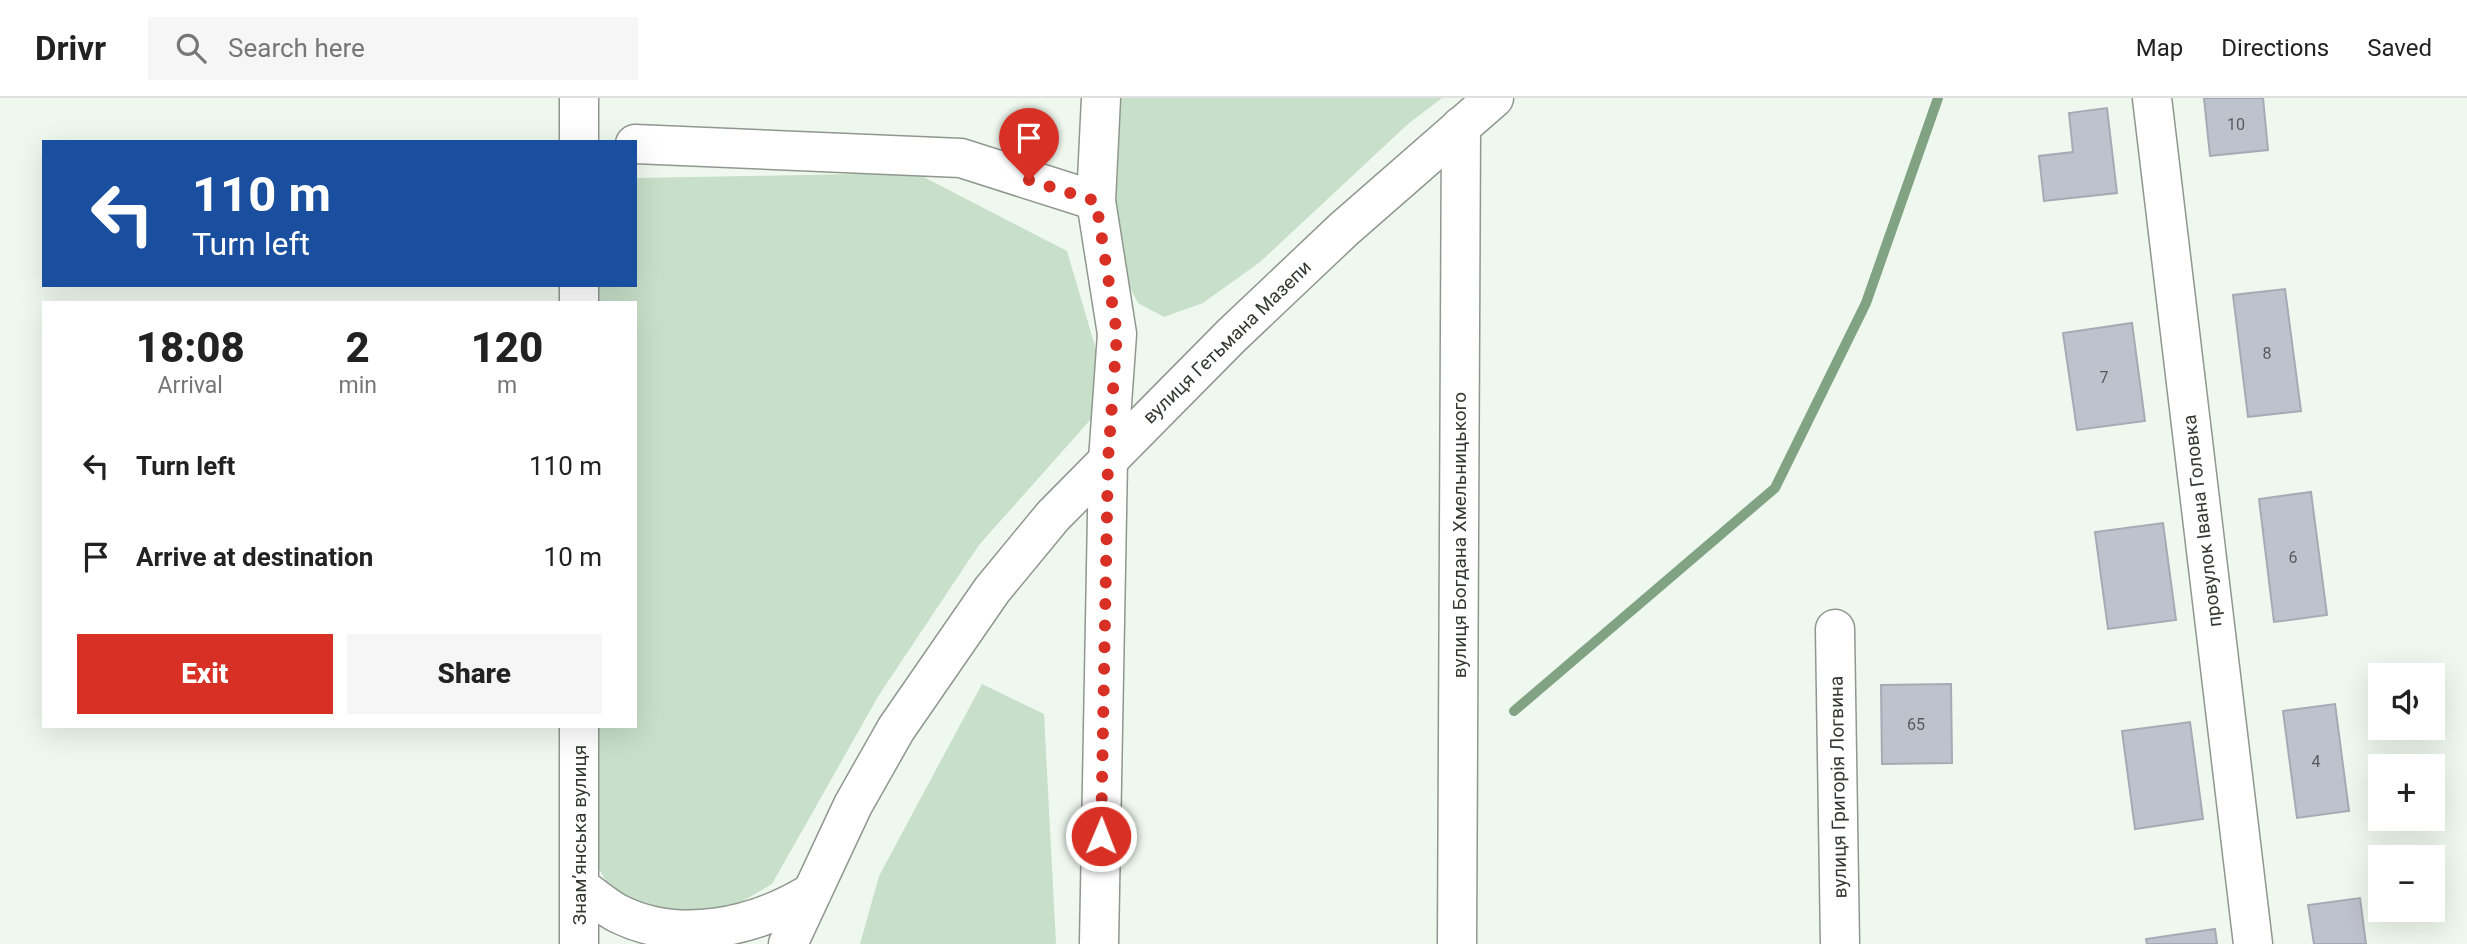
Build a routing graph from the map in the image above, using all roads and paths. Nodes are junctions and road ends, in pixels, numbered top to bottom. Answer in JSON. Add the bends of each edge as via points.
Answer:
{"nodes":[{"id":1,"x":579,"y":98,"type":"edge"},
{"id":2,"x":1101,"y":98,"type":"edge"},
{"id":3,"x":1494,"y":98,"type":"edge"},
{"id":4,"x":2152,"y":98,"type":"edge"},
{"id":5,"x":1461,"y":126,"type":"junction"},
{"id":6,"x":579,"y":140,"type":"edge"},
{"id":7,"x":637,"y":144,"type":"edge"},
{"id":8,"x":1096,"y":201,"type":"junction"},
{"id":9,"x":1108,"y":460,"type":"junction"},
{"id":10,"x":1835,"y":629,"type":"dead end"},
{"id":11,"x":579,"y":728,"type":"edge"},
{"id":12,"x":579,"y":886,"type":"junction"},
{"id":13,"x":809,"y":894,"type":"junction"},
{"id":14,"x":579,"y":944,"type":"edge"},
{"id":15,"x":788,"y":944,"type":"edge"},
{"id":16,"x":1099,"y":944,"type":"edge"},
{"id":17,"x":1457,"y":944,"type":"edge"},
{"id":18,"x":1840,"y":944,"type":"edge"},
{"id":19,"x":2253,"y":944,"type":"edge"}],
"edges":[{"from":1,"to":6,"type":"main road"},
{"from":2,"to":8,"type":"main road"},
{"from":3,"to":5,"type":"main road","name":"вулиця Гетьмана Мазепи"},
{"from":4,"to":19,"type":"main road","name":"провулок Івана Головка"},
{"from":5,"to":9,"type":"main road","name":"вулиця Гетьмана Мазепи","via":[[1344,229]]},
{"from":5,"to":17,"type":"main road","name":"вулиця Богдана Хмельницького"},
{"from":7,"to":8,"type":"main road","via":[[961,159]]},
{"from":8,"to":9,"type":"main road","via":[[1117,334]]},
{"from":9,"to":13,"type":"main road","name":"вулиця Гетьмана Мазепи","via":[[1053,516],[940,662],[853,805]]},
{"from":9,"to":16,"type":"main road"},
{"from":10,"to":18,"type":"main road","name":"вулиця Григорія Логвина"},
{"from":11,"to":12,"type":"main road","name":"Знамʼянська вулиця"},
{"from":12,"to":13,"type":"main road","via":[[619,914],[652,926],[688,930],[749,922],[781,911]]},
{"from":12,"to":14,"type":"main road","name":"Знамʼянська вулиця"},
{"from":13,"to":15,"type":"main road","name":"вулиця Гетьмана Мазепи"}]}
